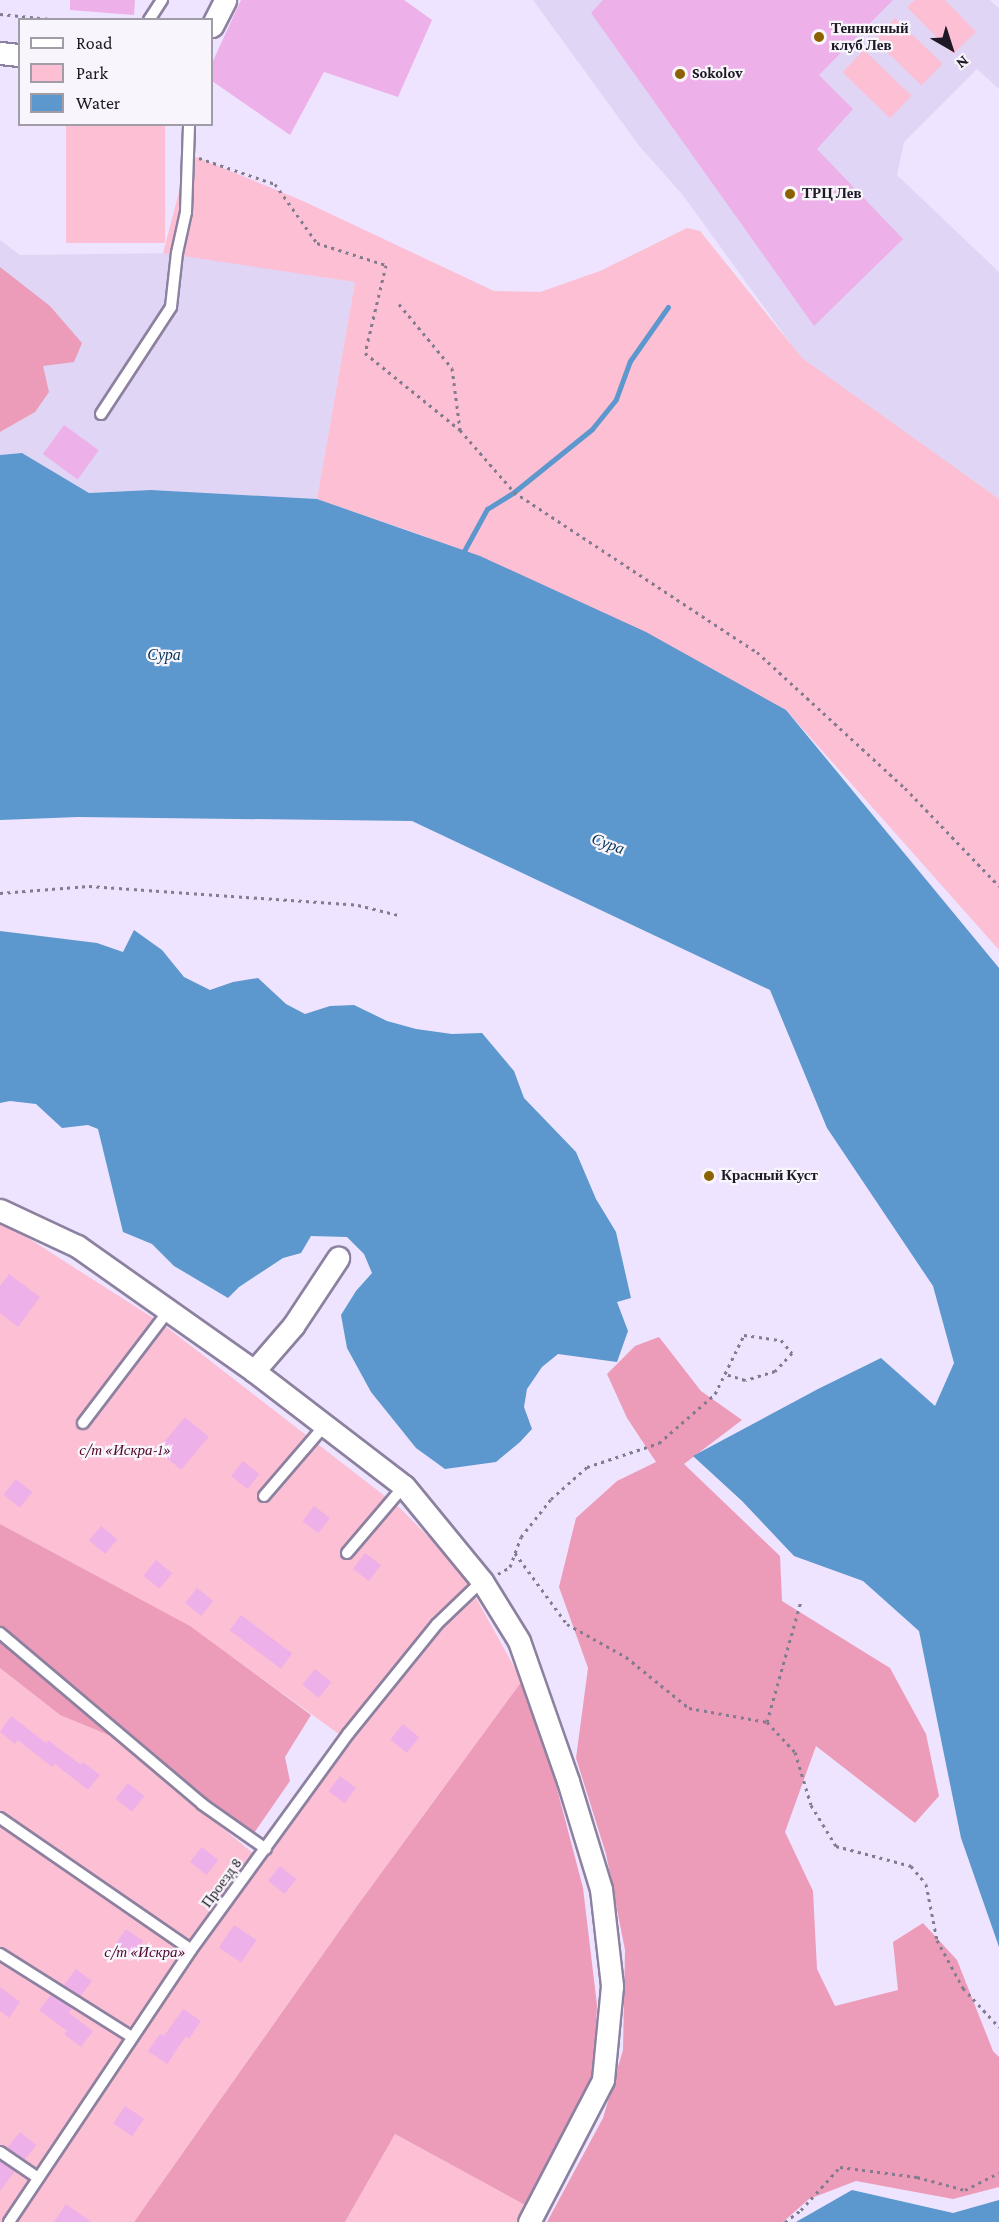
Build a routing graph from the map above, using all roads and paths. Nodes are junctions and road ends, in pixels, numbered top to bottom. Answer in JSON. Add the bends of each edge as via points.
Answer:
{"nodes":[{"id":1,"x":162,"y":0,"type":"edge"},
{"id":2,"x":225,"y":0,"type":"edge"},
{"id":3,"x":0,"y":14,"type":"edge"},
{"id":4,"x":40,"y":18,"type":"edge"},
{"id":5,"x":150,"y":18,"type":"edge"},
{"id":6,"x":213,"y":24,"type":"edge"},
{"id":7,"x":0,"y":54,"type":"edge"},
{"id":8,"x":18,"y":55,"type":"edge"},
{"id":9,"x":189,"y":126,"type":"edge"},
{"id":10,"x":189,"y":154,"type":"junction"},
{"id":11,"x":399,"y":304,"type":"dead end"},
{"id":12,"x":101,"y":414,"type":"dead end"},
{"id":13,"x":460,"y":430,"type":"junction"},
{"id":14,"x":999,"y":886,"type":"edge"},
{"id":15,"x":0,"y":893,"type":"edge"},
{"id":16,"x":398,"y":915,"type":"dead end"},
{"id":17,"x":0,"y":1210,"type":"edge"},
{"id":18,"x":338,"y":1258,"type":"dead end"},
{"id":19,"x":169,"y":1310,"type":"junction"},
{"id":20,"x":254,"y":1371,"type":"junction"},
{"id":21,"x":725,"y":1374,"type":"junction"},
{"id":22,"x":84,"y":1423,"type":"dead end"},
{"id":23,"x":325,"y":1425,"type":"junction"},
{"id":24,"x":404,"y":1486,"type":"junction"},
{"id":25,"x":264,"y":1496,"type":"dead end"},
{"id":26,"x":515,"y":1552,"type":"junction"},
{"id":27,"x":348,"y":1553,"type":"dead end"},
{"id":28,"x":482,"y":1581,"type":"junction"},
{"id":29,"x":801,"y":1601,"type":"dead end"},
{"id":30,"x":0,"y":1633,"type":"edge"},
{"id":31,"x":767,"y":1722,"type":"junction"},
{"id":32,"x":0,"y":1818,"type":"edge"},
{"id":33,"x":266,"y":1849,"type":"junction"},
{"id":34,"x":192,"y":1950,"type":"junction"},
{"id":35,"x":0,"y":1954,"type":"edge"},
{"id":36,"x":999,"y":2027,"type":"edge"},
{"id":37,"x":132,"y":2037,"type":"junction"},
{"id":38,"x":0,"y":2152,"type":"edge"},
{"id":39,"x":999,"y":2173,"type":"edge"},
{"id":40,"x":38,"y":2178,"type":"junction"},
{"id":41,"x":9,"y":2222,"type":"edge"},
{"id":42,"x":529,"y":2222,"type":"edge"},
{"id":43,"x":785,"y":2222,"type":"edge"}],
"edges":[{"from":1,"to":5,"type":"lane"},
{"from":2,"to":6,"type":"street"},
{"from":3,"to":4,"type":"path"},
{"from":7,"to":8,"type":"street"},
{"from":9,"to":10,"type":"lane"},
{"from":10,"to":12,"type":"lane","via":[[186,212],[171,307]]},
{"from":10,"to":13,"type":"path","via":[[275,184],[317,243],[386,265],[365,353]]},
{"from":11,"to":13,"type":"path","via":[[452,368]]},
{"from":13,"to":14,"type":"path","via":[[514,492],[757,652],[905,788]]},
{"from":15,"to":16,"type":"path","via":[[89,886],[358,905]]},
{"from":17,"to":19,"type":"street","via":[[77,1246]]},
{"from":18,"to":20,"type":"street","via":[[293,1326]]},
{"from":19,"to":20,"type":"street"},
{"from":19,"to":22,"type":"lane"},
{"from":20,"to":23,"type":"street"},
{"from":21,"to":21,"type":"path","via":[[744,1335],[781,1340],[792,1353],[775,1371],[745,1380]]},
{"from":21,"to":26,"type":"path","via":[[715,1394],[659,1443],[587,1467],[551,1499]]},
{"from":23,"to":24,"type":"street"},
{"from":23,"to":25,"type":"lane"},
{"from":24,"to":27,"type":"lane"},
{"from":24,"to":28,"type":"street"},
{"from":26,"to":28,"type":"path","via":[[510,1567]]},
{"from":26,"to":31,"type":"path","via":[[567,1624],[626,1657],[689,1708]]},
{"from":28,"to":33,"type":"lane","name":"Проезд 8","via":[[437,1624],[348,1734]]},
{"from":28,"to":42,"type":"street","via":[[519,1641],[568,1781],[601,1889],[612,1986],[603,2080]]},
{"from":29,"to":31,"type":"path"},
{"from":30,"to":33,"type":"lane","via":[[202,1804]]},
{"from":31,"to":36,"type":"path","via":[[795,1752],[811,1805],[836,1846],[911,1866],[926,1884],[938,1940],[963,1988]]},
{"from":32,"to":34,"type":"lane"},
{"from":33,"to":34,"type":"lane","name":"Проезд 8"},
{"from":34,"to":37,"type":"lane","name":"Проезд 8"},
{"from":35,"to":37,"type":"lane"},
{"from":37,"to":40,"type":"lane","name":"Проезд 8"},
{"from":38,"to":40,"type":"lane"},
{"from":39,"to":43,"type":"path","via":[[965,2190],[917,2177],[840,2167]]},
{"from":40,"to":41,"type":"lane","name":"Проезд 8"}]}
